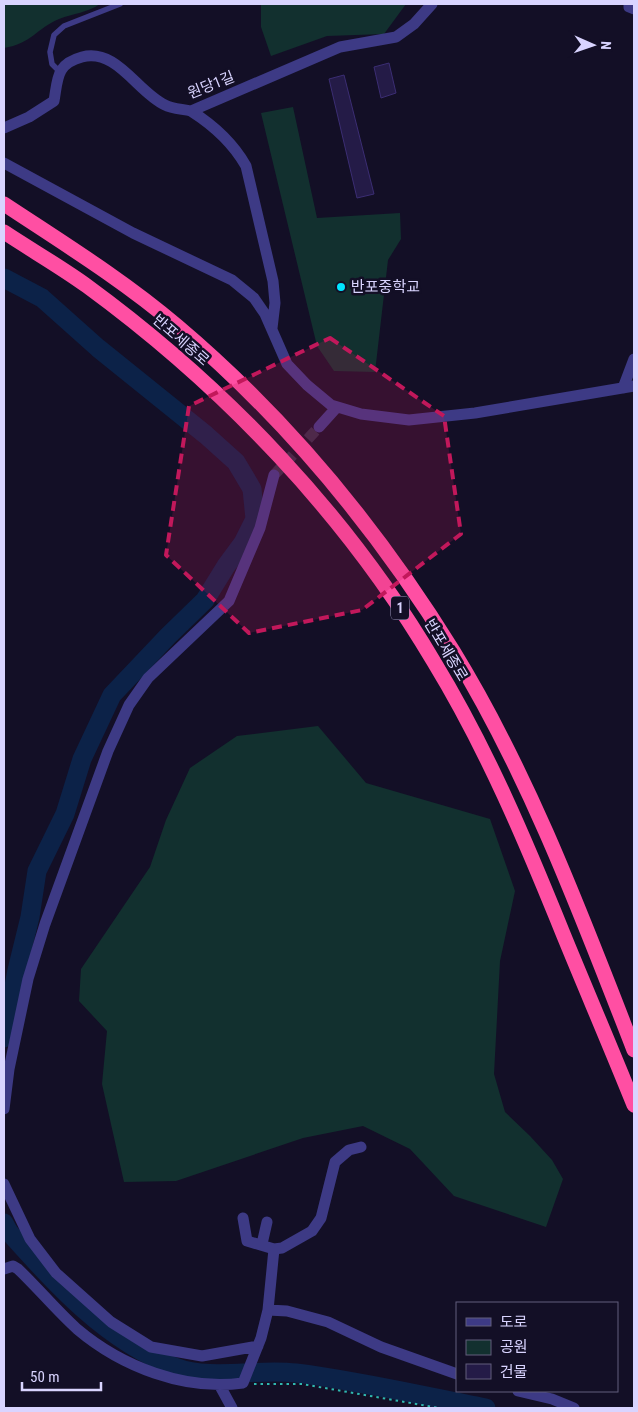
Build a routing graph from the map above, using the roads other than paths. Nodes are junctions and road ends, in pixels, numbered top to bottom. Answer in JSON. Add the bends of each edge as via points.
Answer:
{"nodes":[{"id":1,"x":120,"y":4,"type":"edge"},
{"id":2,"x":432,"y":4,"type":"edge"},
{"id":3,"x":629,"y":4,"type":"edge"},
{"id":4,"x":634,"y":9,"type":"edge"},
{"id":5,"x":59,"y":71,"type":"junction"},
{"id":6,"x":191,"y":111,"type":"junction"},
{"id":7,"x":4,"y":128,"type":"edge"},
{"id":8,"x":4,"y":163,"type":"edge"},
{"id":9,"x":4,"y":204,"type":"edge"},
{"id":10,"x":4,"y":232,"type":"edge"},
{"id":11,"x":272,"y":330,"type":"junction"},
{"id":12,"x":634,"y":360,"type":"edge"},
{"id":13,"x":629,"y":387,"type":"edge"},
{"id":14,"x":337,"y":407,"type":"junction"},
{"id":15,"x":319,"y":427,"type":"tunnel mouth"},
{"id":16,"x":274,"y":475,"type":"tunnel mouth"},
{"id":17,"x":634,"y":1050,"type":"edge"},
{"id":18,"x":634,"y":1105,"type":"edge"},
{"id":19,"x":4,"y":1109,"type":"edge"},
{"id":20,"x":361,"y":1147,"type":"dead end"},
{"id":21,"x":4,"y":1184,"type":"edge"},
{"id":22,"x":243,"y":1218,"type":"dead end"},
{"id":23,"x":267,"y":1222,"type":"dead end"},
{"id":24,"x":262,"y":1244,"type":"junction"},
{"id":25,"x":274,"y":1249,"type":"junction"},
{"id":26,"x":4,"y":1269,"type":"edge"},
{"id":27,"x":268,"y":1310,"type":"junction"},
{"id":28,"x":257,"y":1350,"type":"junction"},
{"id":29,"x":456,"y":1374,"type":"edge"},
{"id":30,"x":220,"y":1386,"type":"junction"},
{"id":31,"x":522,"y":1392,"type":"edge"},
{"id":32,"x":232,"y":1408,"type":"edge"},
{"id":33,"x":574,"y":1408,"type":"edge"}],
"edges":[{"from":1,"to":5,"type":"lane","via":[[64,26],[54,36],[50,52],[52,64]]},
{"from":2,"to":6,"type":"street","name":"원당1길","via":[[396,38],[340,47]]},
{"from":3,"to":4,"type":"street"},
{"from":5,"to":6,"type":"street","name":"원당1길","via":[[69,61],[91,55],[110,60],[165,105]]},
{"from":5,"to":7,"type":"street","via":[[54,101],[30,117]]},
{"from":6,"to":11,"type":"street","via":[[210,123],[238,152],[246,166],[273,281]]},
{"from":8,"to":11,"type":"street","via":[[133,233],[232,280],[254,298]]},
{"from":9,"to":17,"type":"highway","name":"반포세종로","number":"1","via":[[101,268],[176,325],[305,449],[363,519],[453,652],[497,731],[552,848]]},
{"from":10,"to":18,"type":"highway","name":"반포세종로","number":"1","via":[[86,286],[161,344],[225,402],[284,462],[344,531],[389,590],[435,662],[506,799]]},
{"from":11,"to":14,"type":"street","via":[[287,364],[307,385]]},
{"from":12,"to":13,"type":"street"},
{"from":13,"to":14,"type":"street","via":[[475,413],[409,420],[361,414]]},
{"from":14,"to":15,"type":"street"},
{"from":16,"to":19,"type":"street","via":[[260,528],[229,601],[148,678],[129,705],[108,751],[28,979]]},
{"from":20,"to":25,"type":"street","via":[[349,1150],[335,1162],[321,1218],[312,1231],[282,1248]]},
{"from":21,"to":28,"type":"street","via":[[30,1239],[56,1273],[111,1322],[151,1347],[202,1356]]},
{"from":22,"to":24,"type":"street","via":[[247,1241]]},
{"from":23,"to":24,"type":"street"},
{"from":24,"to":25,"type":"street"},
{"from":25,"to":27,"type":"street"},
{"from":26,"to":30,"type":"street","via":[[13,1266],[18,1269],[78,1330],[121,1358],[190,1384]]},
{"from":27,"to":28,"type":"street"},
{"from":27,"to":29,"type":"street","via":[[328,1322]]},
{"from":28,"to":30,"type":"street","via":[[244,1379]]},
{"from":30,"to":32,"type":"street"},
{"from":31,"to":33,"type":"street"}]}
